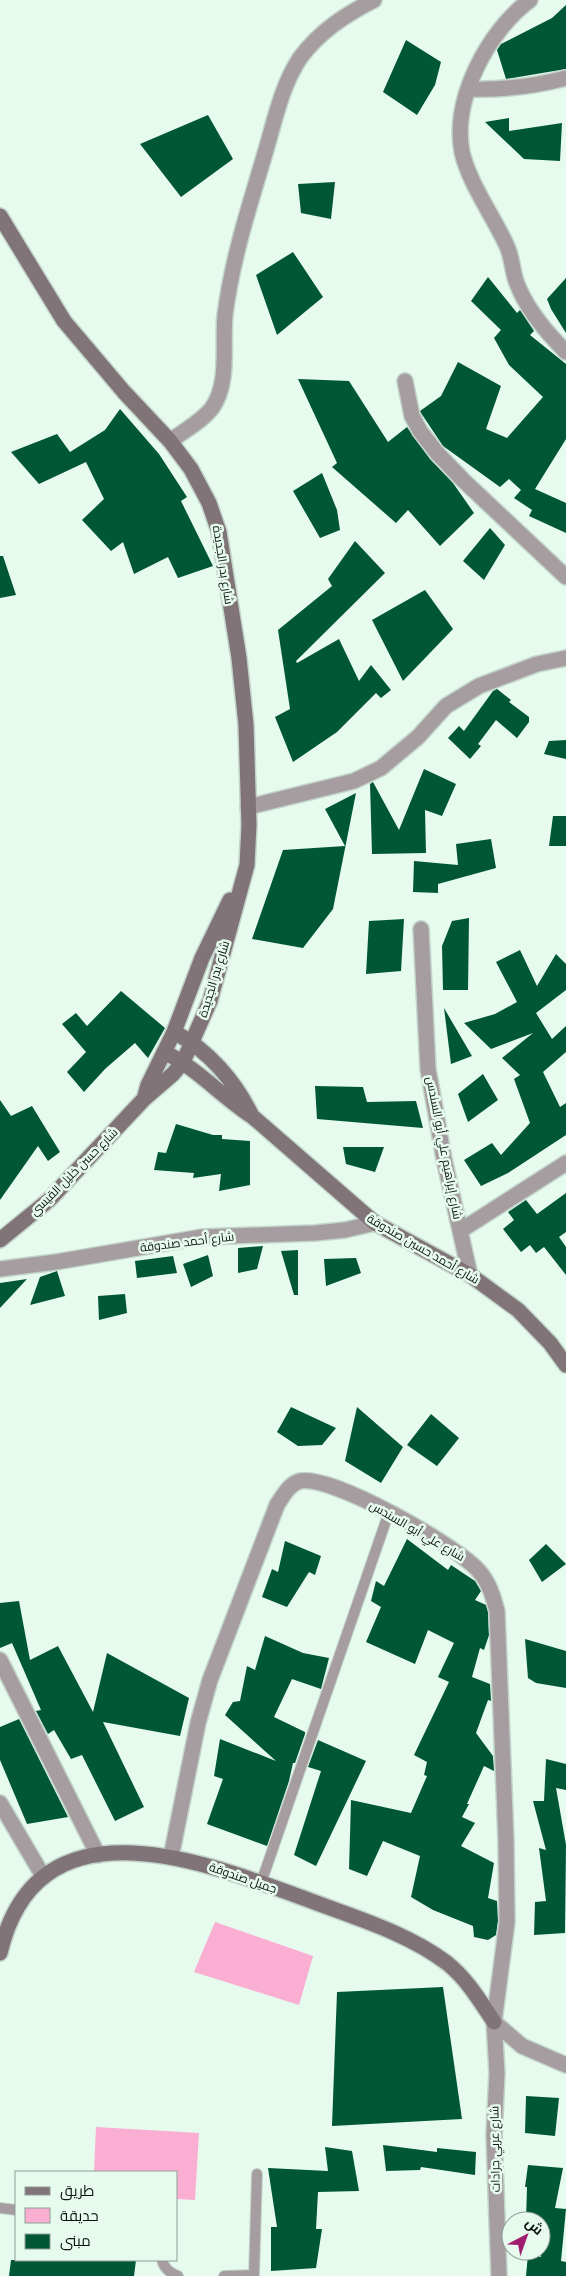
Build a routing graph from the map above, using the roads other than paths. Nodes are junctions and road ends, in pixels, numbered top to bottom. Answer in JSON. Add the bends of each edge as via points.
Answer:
{"nodes":[{"id":1,"x":374,"y":0,"type":"edge"},
{"id":2,"x":530,"y":0,"type":"edge"},
{"id":3,"x":566,"y":78,"type":"edge"},
{"id":4,"x":468,"y":89,"type":"junction"},
{"id":5,"x":0,"y":216,"type":"edge"},
{"id":6,"x":566,"y":352,"type":"edge"},
{"id":7,"x":405,"y":381,"type":"dead end"},
{"id":8,"x":170,"y":441,"type":"junction"},
{"id":9,"x":566,"y":577,"type":"edge"},
{"id":10,"x":566,"y":658,"type":"edge"},
{"id":11,"x":248,"y":808,"type":"junction"},
{"id":12,"x":247,"y":865,"type":"junction"},
{"id":13,"x":421,"y":929,"type":"dead end"},
{"id":14,"x":174,"y":1032,"type":"junction"},
{"id":15,"x":193,"y":1042,"type":"junction"},
{"id":16,"x":164,"y":1052,"type":"junction"},
{"id":17,"x":183,"y":1062,"type":"junction"},
{"id":18,"x":144,"y":1099,"type":"junction"},
{"id":19,"x":253,"y":1117,"type":"junction"},
{"id":20,"x":566,"y":1163,"type":"edge"},
{"id":21,"x":375,"y":1223,"type":"junction"},
{"id":22,"x":460,"y":1231,"type":"junction"},
{"id":23,"x":0,"y":1240,"type":"edge"},
{"id":24,"x":0,"y":1269,"type":"edge"},
{"id":25,"x":470,"y":1275,"type":"junction"},
{"id":26,"x":566,"y":1365,"type":"edge"},
{"id":27,"x":389,"y":1512,"type":"junction"},
{"id":28,"x":0,"y":1660,"type":"edge"},
{"id":29,"x":0,"y":1803,"type":"edge"},
{"id":30,"x":98,"y":1855,"type":"junction"},
{"id":31,"x":171,"y":1857,"type":"junction"},
{"id":32,"x":43,"y":1876,"type":"junction"},
{"id":33,"x":261,"y":1883,"type":"junction"},
{"id":34,"x":0,"y":1953,"type":"edge"},
{"id":35,"x":494,"y":2022,"type":"junction"},
{"id":36,"x":566,"y":2065,"type":"edge"},
{"id":37,"x":257,"y":2174,"type":"dead end"},
{"id":38,"x":0,"y":2208,"type":"edge"},
{"id":39,"x":15,"y":2210,"type":"edge"},
{"id":40,"x":162,"y":2261,"type":"edge"},
{"id":41,"x":178,"y":2276,"type":"edge"},
{"id":42,"x":224,"y":2276,"type":"edge"},
{"id":43,"x":499,"y":2276,"type":"edge"}],
"edges":[{"from":1,"to":8,"type":"street","via":[[333,23],[301,57],[288,80],[240,236],[227,304],[222,381],[217,397],[205,415]]},
{"from":2,"to":4,"type":"street","via":[[495,38],[481,59]]},
{"from":3,"to":4,"type":"street","via":[[502,90]]},
{"from":4,"to":6,"type":"street","via":[[460,119],[463,154],[508,247],[522,294],[542,325]]},
{"from":5,"to":8,"type":"main road","name":"شارع بدر الجديدة","via":[[64,321]]},
{"from":7,"to":9,"type":"street","via":[[412,416],[437,453]]},
{"from":8,"to":11,"type":"main road","name":"شارع بدر الجديدة","via":[[200,485],[219,532],[239,658],[246,725]]},
{"from":10,"to":11,"type":"street","via":[[537,664],[479,686],[446,706],[418,737],[381,768],[354,781]]},
{"from":11,"to":12,"type":"main road","name":"شارع بدر الجديدة"},
{"from":12,"to":14,"type":"main road","name":"شارع بدر الجديدة","via":[[202,958]]},
{"from":12,"to":15,"type":"main road","name":"شارع بدر الجديدة","via":[[210,1002]]},
{"from":13,"to":22,"type":"street","name":"شارع إبراهيم علي أبو السندس","via":[[428,1069]]},
{"from":14,"to":15,"type":"main road","name":"شارع أحمد حسين صندوقة"},
{"from":14,"to":16,"type":"main road","name":"شارع بدر الجديدة"},
{"from":15,"to":17,"type":"main road","name":"شارع بدر الجديدة"},
{"from":15,"to":19,"type":"main road","name":"شارع أحمد حسين صندوقة","via":[[232,1083]]},
{"from":16,"to":17,"type":"main road","name":"شارع أحمد حسين صندوقة"},
{"from":16,"to":18,"type":"main road","name":"شارع حسن خليل القيسي"},
{"from":17,"to":18,"type":"main road","name":"شارع حسن خليل القيسي"},
{"from":17,"to":19,"type":"main road","name":"شارع أحمد حسين صندوقة"},
{"from":18,"to":23,"type":"main road","name":"شارع حسن خليل القيسي","via":[[49,1200]]},
{"from":19,"to":21,"type":"main road","name":"شارع أحمد حسين صندوقة"},
{"from":20,"to":22,"type":"street"},
{"from":21,"to":24,"type":"street","name":"شارع أحمد صندوقة","via":[[316,1233],[202,1237]]},
{"from":21,"to":25,"type":"main road","name":"شارع أحمد حسين صندوقة"},
{"from":22,"to":25,"type":"street","name":"شارع إبراهيم علي أبو السندس"},
{"from":25,"to":26,"type":"main road","name":"شارع أحمد حسين صندوقة","via":[[518,1310]]},
{"from":27,"to":31,"type":"street","name":"شارع علي أبو السندس","via":[[314,1481],[293,1484],[277,1505],[210,1680]]},
{"from":27,"to":33,"type":"lane"},
{"from":27,"to":35,"type":"street","name":"شارع علي أبو السندس","via":[[465,1558],[484,1577],[497,1611],[507,1922]]},
{"from":28,"to":30,"type":"street"},
{"from":29,"to":32,"type":"street"},
{"from":30,"to":31,"type":"main road","name":"جميل صندوقة","via":[[115,1852]]},
{"from":30,"to":32,"type":"main road","name":"جميل صندوقة","via":[[69,1863]]},
{"from":31,"to":33,"type":"main road","name":"جميل صندوقة"},
{"from":32,"to":34,"type":"main road","name":"جميل صندوقة","via":[[16,1909]]},
{"from":33,"to":35,"type":"main road","name":"جميل صندوقة","via":[[408,1939],[427,1950],[462,1978]]},
{"from":35,"to":36,"type":"street","via":[[522,2046]]},
{"from":35,"to":43,"type":"street","name":"شارع عربي جرادات"},
{"from":37,"to":42,"type":"lane","via":[[254,2275]]},
{"from":38,"to":39,"type":"lane"},
{"from":40,"to":41,"type":"lane","via":[[171,2274]]}]}
